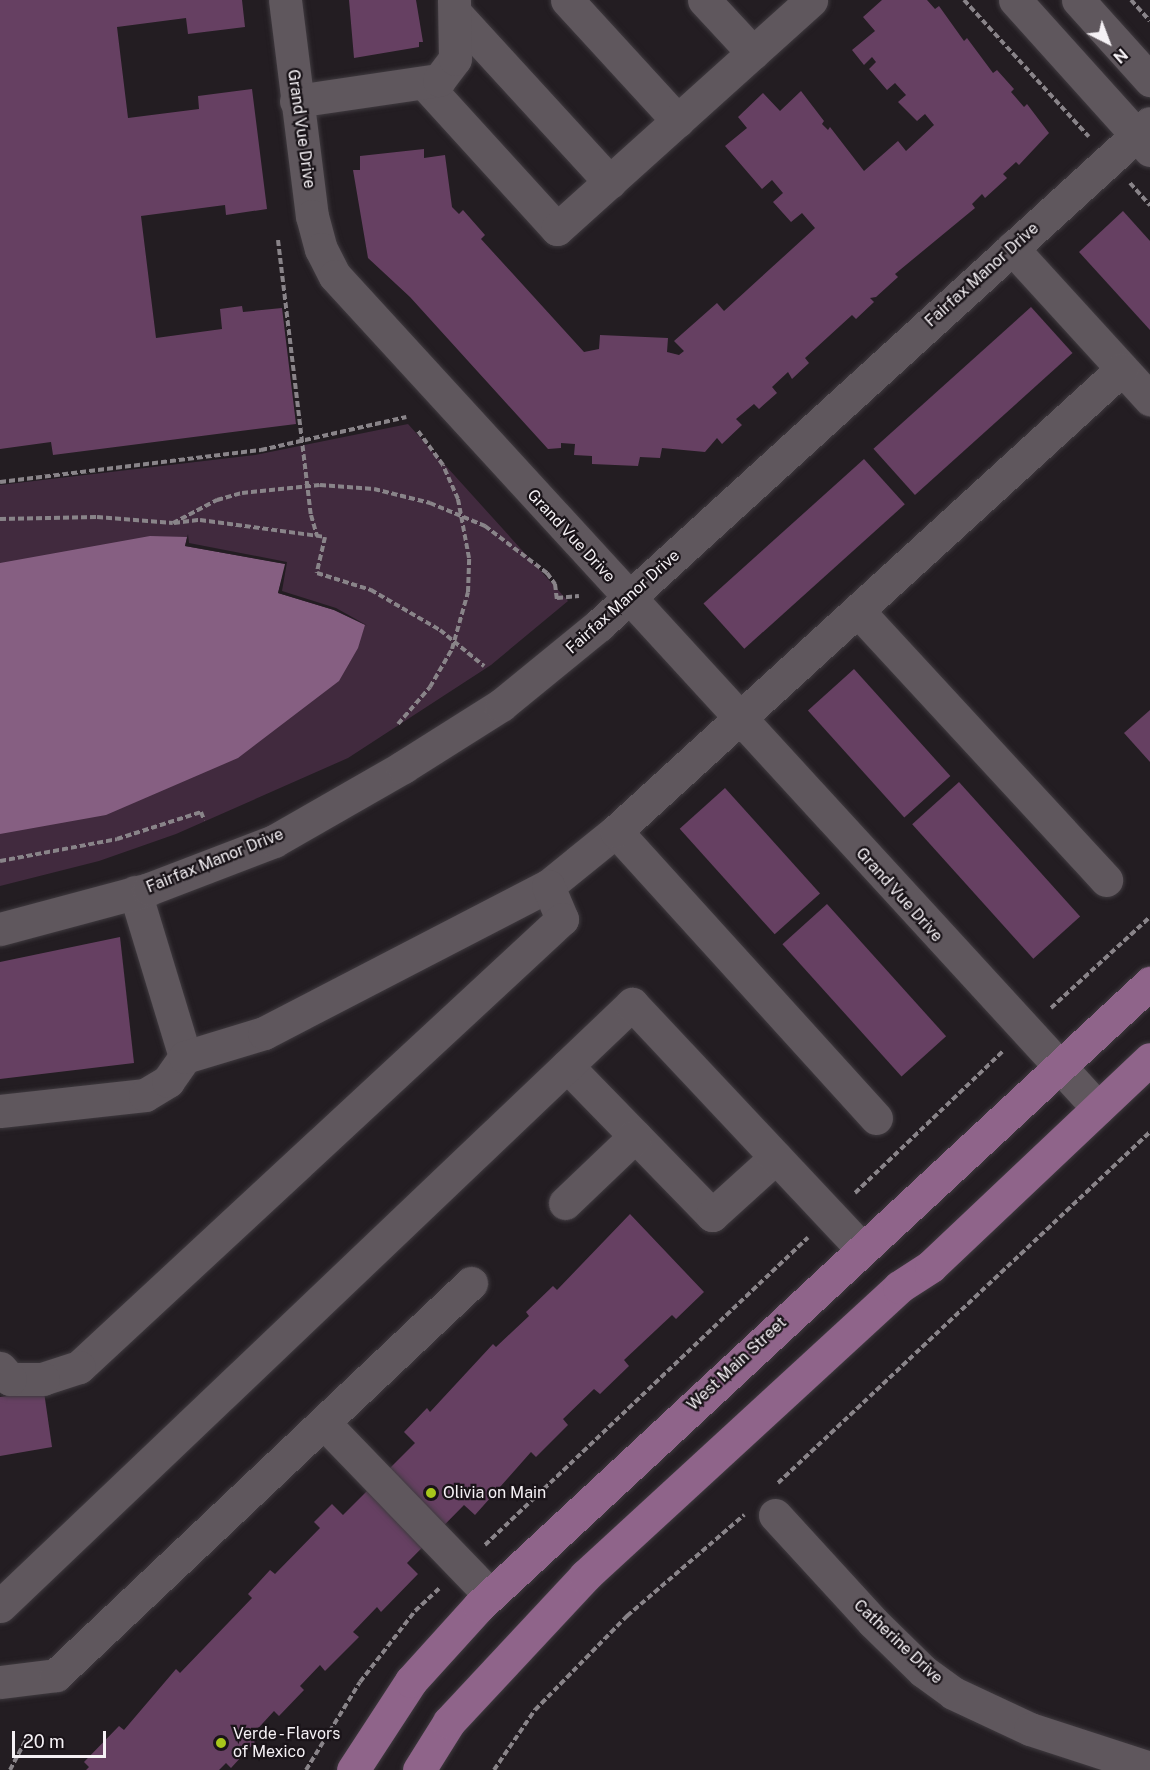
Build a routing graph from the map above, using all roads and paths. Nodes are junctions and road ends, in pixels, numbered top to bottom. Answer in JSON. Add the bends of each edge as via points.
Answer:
{"nodes":[{"id":1,"x":285,"y":0,"type":"edge"},
{"id":2,"x":567,"y":0,"type":"edge"},
{"id":3,"x":704,"y":0,"type":"edge"},
{"id":4,"x":812,"y":0,"type":"edge"},
{"id":5,"x":964,"y":0,"type":"edge"},
{"id":6,"x":1015,"y":0,"type":"edge"},
{"id":7,"x":1078,"y":0,"type":"edge"},
{"id":8,"x":1131,"y":0,"type":"edge"},
{"id":9,"x":455,"y":7,"type":"edge"},
{"id":10,"x":1150,"y":21,"type":"edge"},
{"id":11,"x":753,"y":53,"type":"junction"},
{"id":12,"x":1150,"y":80,"type":"edge"},
{"id":13,"x":425,"y":84,"type":"junction"},
{"id":14,"x":296,"y":101,"type":"junction"},
{"id":15,"x":678,"y":121,"type":"junction"},
{"id":16,"x":1146,"y":136,"type":"edge"},
{"id":17,"x":1111,"y":158,"type":"junction"},
{"id":18,"x":610,"y":182,"type":"junction"},
{"id":19,"x":1150,"y":206,"type":"edge"},
{"id":20,"x":278,"y":240,"type":"dead end"},
{"id":21,"x":1012,"y":248,"type":"junction"},
{"id":22,"x":1122,"y":369,"type":"junction"},
{"id":23,"x":1150,"y":399,"type":"edge"},
{"id":24,"x":406,"y":417,"type":"dead end"},
{"id":25,"x":418,"y":430,"type":"dead end"},
{"id":26,"x":303,"y":442,"type":"junction"},
{"id":27,"x":0,"y":482,"type":"edge"},
{"id":28,"x":308,"y":486,"type":"junction"},
{"id":29,"x":462,"y":515,"type":"junction"},
{"id":30,"x":0,"y":519,"type":"edge"},
{"id":31,"x":173,"y":523,"type":"junction"},
{"id":32,"x":317,"y":536,"type":"junction"},
{"id":33,"x":579,"y":596,"type":"dead end"},
{"id":34,"x":629,"y":599,"type":"junction"},
{"id":35,"x":858,"y":611,"type":"junction"},
{"id":36,"x":455,"y":641,"type":"junction"},
{"id":37,"x":484,"y":666,"type":"dead end"},
{"id":38,"x":740,"y":720,"type":"junction"},
{"id":39,"x":398,"y":724,"type":"dead end"},
{"id":40,"x":204,"y":820,"type":"dead end"},
{"id":41,"x":616,"y":831,"type":"junction"},
{"id":42,"x":0,"y":861,"type":"edge"},
{"id":43,"x":1106,"y":880,"type":"dead end"},
{"id":44,"x":548,"y":886,"type":"junction"},
{"id":45,"x":135,"y":892,"type":"junction"},
{"id":46,"x":1150,"y":917,"type":"edge"},
{"id":47,"x":0,"y":929,"type":"edge"},
{"id":48,"x":1150,"y":983,"type":"edge"},
{"id":49,"x":1024,"y":1032,"type":"junction"},
{"id":50,"x":185,"y":1057,"type":"junction"},
{"id":51,"x":1150,"y":1059,"type":"edge"},
{"id":52,"x":567,"y":1066,"type":"junction"},
{"id":53,"x":1060,"y":1068,"type":"junction"},
{"id":54,"x":1098,"y":1108,"type":"junction"},
{"id":55,"x":0,"y":1111,"type":"edge"},
{"id":56,"x":876,"y":1118,"type":"dead end"},
{"id":57,"x":1150,"y":1132,"type":"edge"},
{"id":58,"x":635,"y":1136,"type":"junction"},
{"id":59,"x":776,"y":1157,"type":"junction"},
{"id":60,"x":565,"y":1203,"type":"dead end"},
{"id":61,"x":830,"y":1216,"type":"junction"},
{"id":62,"x":861,"y":1248,"type":"junction"},
{"id":63,"x":471,"y":1283,"type":"dead end"},
{"id":64,"x":0,"y":1368,"type":"edge"},
{"id":65,"x":324,"y":1422,"type":"junction"},
{"id":66,"x":767,"y":1503,"type":"junction"},
{"id":67,"x":462,"y":1567,"type":"junction"},
{"id":68,"x":490,"y":1595,"type":"junction"},
{"id":69,"x":0,"y":1606,"type":"edge"},
{"id":70,"x":0,"y":1682,"type":"edge"},
{"id":71,"x":29,"y":1734,"type":"dead end"},
{"id":72,"x":1150,"y":1768,"type":"edge"},
{"id":73,"x":10,"y":1770,"type":"edge"},
{"id":74,"x":306,"y":1770,"type":"edge"},
{"id":75,"x":353,"y":1770,"type":"edge"},
{"id":76,"x":419,"y":1770,"type":"edge"},
{"id":77,"x":494,"y":1770,"type":"edge"}],
"edges":[{"from":1,"to":14,"type":"street","name":"Grand Vue Drive"},
{"from":2,"to":15,"type":"street"},
{"from":3,"to":11,"type":"street"},
{"from":4,"to":11,"type":"street"},
{"from":5,"to":17,"type":"path"},
{"from":6,"to":16,"type":"street"},
{"from":7,"to":12,"type":"street"},
{"from":8,"to":10,"type":"path"},
{"from":9,"to":13,"type":"street","via":[[455,59],[439,80]]},
{"from":9,"to":18,"type":"street"},
{"from":11,"to":15,"type":"street"},
{"from":13,"to":14,"type":"street"},
{"from":13,"to":18,"type":"street","via":[[557,229]]},
{"from":14,"to":34,"type":"street","name":"Grand Vue Drive","via":[[312,216],[321,249],[335,276]]},
{"from":15,"to":18,"type":"street"},
{"from":16,"to":17,"type":"street","name":"Fairfax Manor Drive"},
{"from":17,"to":19,"type":"path"},
{"from":17,"to":21,"type":"street","name":"Fairfax Manor Drive"},
{"from":20,"to":26,"type":"path"},
{"from":21,"to":22,"type":"street"},
{"from":21,"to":34,"type":"street","name":"Fairfax Manor Drive"},
{"from":22,"to":23,"type":"street"},
{"from":22,"to":35,"type":"street"},
{"from":24,"to":26,"type":"path"},
{"from":25,"to":29,"type":"path","via":[[448,474]]},
{"from":26,"to":27,"type":"path"},
{"from":26,"to":28,"type":"path"},
{"from":28,"to":29,"type":"path","via":[[374,489]]},
{"from":28,"to":31,"type":"path","via":[[225,498]]},
{"from":28,"to":32,"type":"path"},
{"from":29,"to":33,"type":"path","via":[[534,561],[555,584],[557,599]]},
{"from":29,"to":36,"type":"path","via":[[469,558],[468,584]]},
{"from":30,"to":31,"type":"path","via":[[97,517]]},
{"from":31,"to":32,"type":"path","via":[[200,520]]},
{"from":32,"to":36,"type":"path","via":[[326,537],[317,573],[371,590]]},
{"from":34,"to":38,"type":"street","name":"Grand Vue Drive"},
{"from":34,"to":45,"type":"street","name":"Fairfax Manor Drive","via":[[501,705],[403,767],[274,841]]},
{"from":35,"to":38,"type":"street"},
{"from":35,"to":43,"type":"street"},
{"from":36,"to":37,"type":"path"},
{"from":36,"to":39,"type":"path","via":[[430,687]]},
{"from":38,"to":41,"type":"street"},
{"from":38,"to":49,"type":"street","name":"Grand Vue Drive"},
{"from":40,"to":42,"type":"path","via":[[201,812],[117,839]]},
{"from":41,"to":44,"type":"street"},
{"from":41,"to":56,"type":"street"},
{"from":44,"to":50,"type":"street","via":[[264,1033]]},
{"from":44,"to":64,"type":"street","via":[[562,919],[79,1367],[43,1379],[10,1379]]},
{"from":45,"to":47,"type":"street","name":"Fairfax Manor Drive"},
{"from":45,"to":50,"type":"street"},
{"from":46,"to":49,"type":"path"},
{"from":48,"to":53,"type":"main road","name":"West Main Street"},
{"from":49,"to":53,"type":"street","name":"Grand Vue Drive"},
{"from":49,"to":61,"type":"path"},
{"from":50,"to":55,"type":"street","via":[[168,1081],[145,1095]]},
{"from":51,"to":54,"type":"main road"},
{"from":52,"to":58,"type":"street"},
{"from":52,"to":59,"type":"street","via":[[632,1004]]},
{"from":52,"to":69,"type":"street"},
{"from":53,"to":54,"type":"street","name":"Grand Vue Drive"},
{"from":53,"to":62,"type":"main road","name":"West Main Street"},
{"from":54,"to":76,"type":"main road","via":[[931,1266],[899,1287],[585,1576],[449,1722]]},
{"from":57,"to":66,"type":"path"},
{"from":58,"to":59,"type":"street","via":[[712,1215]]},
{"from":58,"to":60,"type":"street"},
{"from":59,"to":61,"type":"street"},
{"from":61,"to":62,"type":"street"},
{"from":61,"to":67,"type":"path"},
{"from":62,"to":68,"type":"main road","name":"West Main Street"},
{"from":63,"to":65,"type":"street"},
{"from":65,"to":67,"type":"street"},
{"from":65,"to":70,"type":"street","via":[[56,1675]]},
{"from":66,"to":72,"type":"street","name":"Catherine Drive","via":[[873,1622],[923,1671],[953,1693],[1030,1729]]},
{"from":66,"to":77,"type":"path","via":[[627,1616],[535,1710]]},
{"from":67,"to":68,"type":"street"},
{"from":67,"to":74,"type":"path","via":[[415,1611],[360,1682]]},
{"from":68,"to":75,"type":"main road","name":"West Main Street","via":[[411,1681]]},
{"from":71,"to":73,"type":"path"}]}
